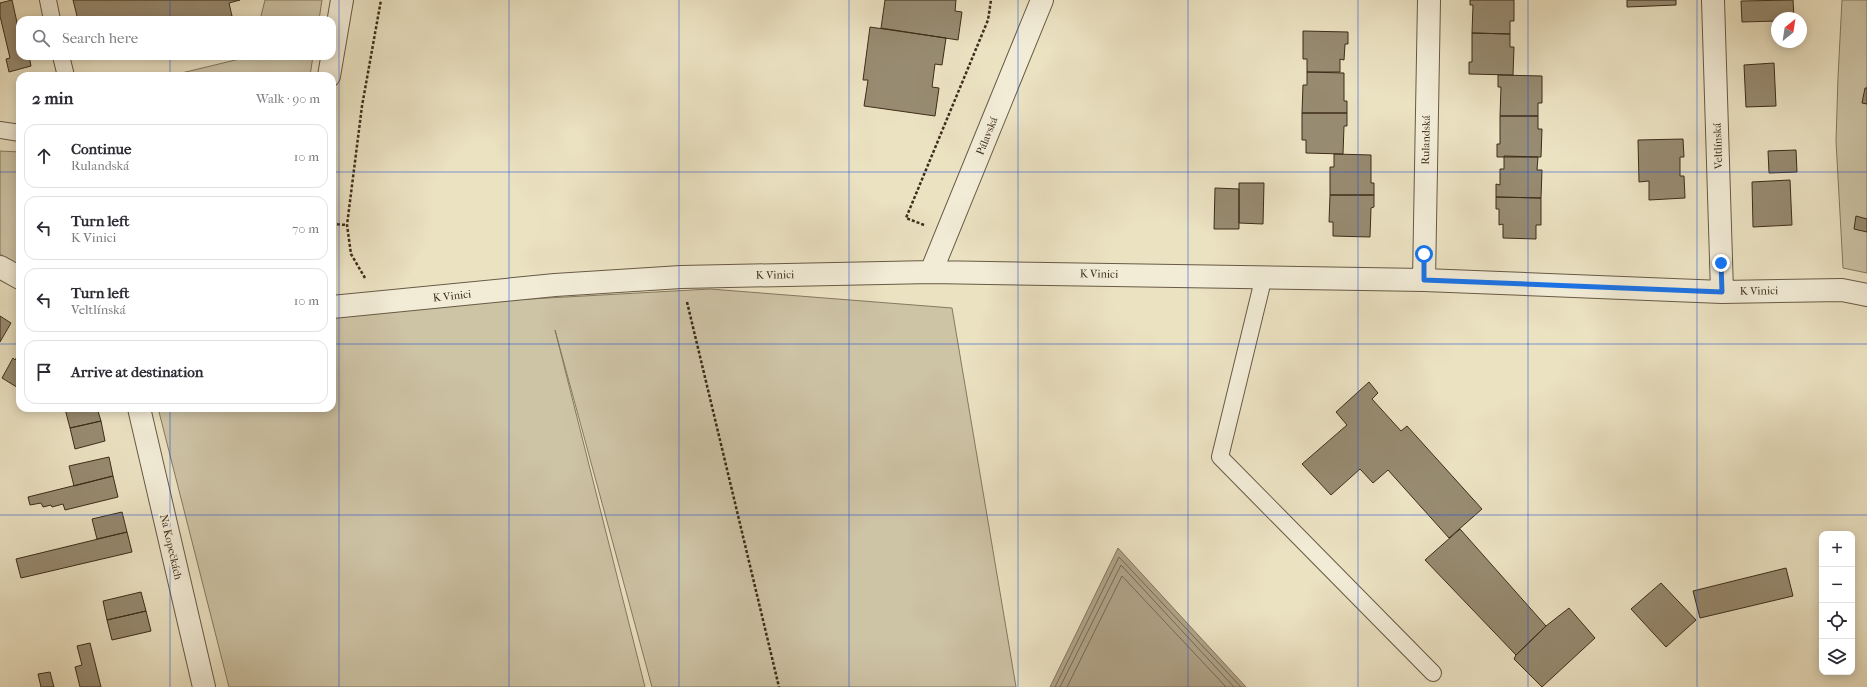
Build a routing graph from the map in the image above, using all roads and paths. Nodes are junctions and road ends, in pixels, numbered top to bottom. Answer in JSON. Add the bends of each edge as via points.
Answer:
{"nodes":[{"id":1,"x":48,"y":0,"type":"edge"},
{"id":2,"x":342,"y":0,"type":"edge"},
{"id":3,"x":381,"y":0,"type":"edge"},
{"id":4,"x":991,"y":0,"type":"edge"},
{"id":5,"x":1042,"y":0,"type":"edge"},
{"id":6,"x":1429,"y":0,"type":"edge"},
{"id":7,"x":1713,"y":0,"type":"edge"},
{"id":8,"x":51,"y":16,"type":"edge"},
{"id":9,"x":336,"y":35,"type":"edge"},
{"id":10,"x":62,"y":60,"type":"edge"},
{"id":11,"x":332,"y":60,"type":"edge"},
{"id":12,"x":65,"y":72,"type":"edge"},
{"id":13,"x":330,"y":72,"type":"edge"},
{"id":14,"x":0,"y":130,"type":"edge"},
{"id":15,"x":16,"y":132,"type":"edge"},
{"id":16,"x":336,"y":224,"type":"edge"},
{"id":17,"x":347,"y":225,"type":"junction"},
{"id":18,"x":927,"y":226,"type":"dead end"},
{"id":19,"x":0,"y":267,"type":"edge"},
{"id":20,"x":931,"y":272,"type":"junction"},
{"id":21,"x":16,"y":276,"type":"edge"},
{"id":22,"x":1264,"y":276,"type":"junction"},
{"id":23,"x":681,"y":277,"type":"junction"},
{"id":24,"x":1424,"y":280,"type":"junction"},
{"id":25,"x":370,"y":283,"type":"dead end"},
{"id":26,"x":1722,"y":292,"type":"junction"},
{"id":27,"x":1867,"y":295,"type":"edge"},
{"id":28,"x":336,"y":307,"type":"edge"},
{"id":29,"x":140,"y":412,"type":"edge"},
{"id":30,"x":1433,"y":673,"type":"dead end"},
{"id":31,"x":204,"y":687,"type":"edge"},
{"id":32,"x":779,"y":687,"type":"edge"}],
"edges":[{"from":1,"to":8,"type":"lane"},
{"from":2,"to":9,"type":"street"},
{"from":3,"to":17,"type":"path","via":[[362,106]]},
{"from":4,"to":18,"type":"path","via":[[988,20],[906,218]]},
{"from":5,"to":20,"type":"street","name":"Pálavská"},
{"from":6,"to":24,"type":"street","name":"Rulandská"},
{"from":7,"to":26,"type":"street","name":"Veltlínská"},
{"from":10,"to":12,"type":"lane"},
{"from":11,"to":13,"type":"street"},
{"from":14,"to":15,"type":"lane"},
{"from":16,"to":17,"type":"path"},
{"from":17,"to":25,"type":"path","via":[[351,254]]},
{"from":19,"to":21,"type":"street"},
{"from":20,"to":22,"type":"street","name":"K Vinici"},
{"from":20,"to":23,"type":"street","name":"K Vinici"},
{"from":22,"to":24,"type":"street","name":"K Vinici"},
{"from":22,"to":30,"type":"lane","via":[[1220,457]]},
{"from":23,"to":28,"type":"street","name":"K Vinici","via":[[555,285]]},
{"from":23,"to":32,"type":"path"},
{"from":24,"to":26,"type":"street","name":"K Vinici"},
{"from":26,"to":27,"type":"street","name":"K Vinici","via":[[1842,290]]},
{"from":29,"to":31,"type":"street","name":"Na Kopečkách"}]}
